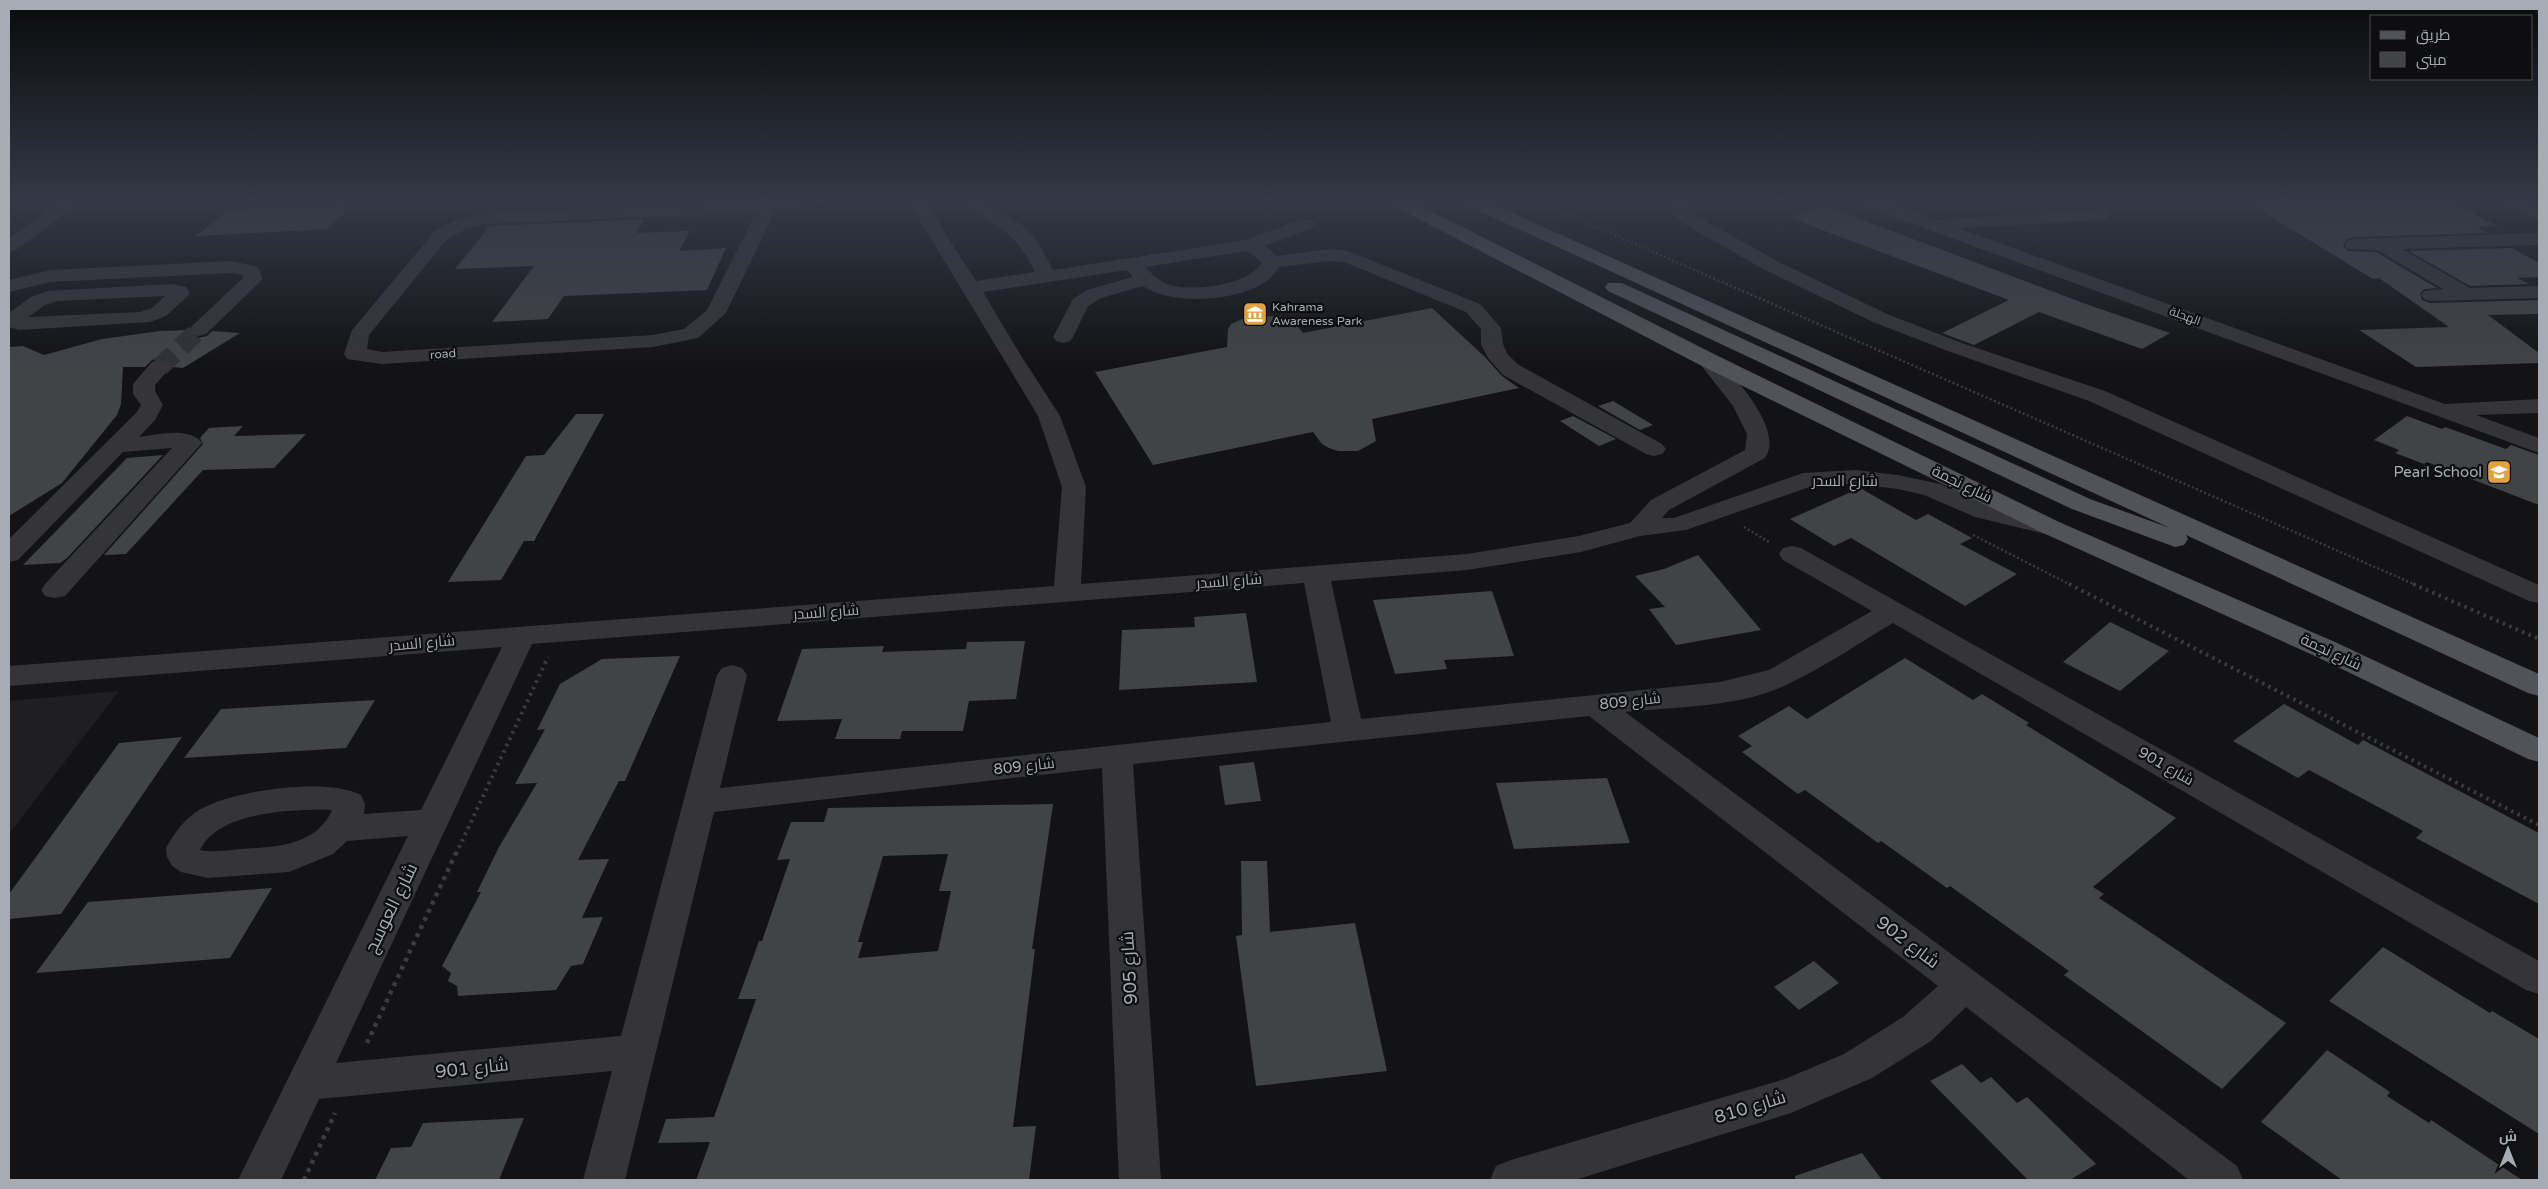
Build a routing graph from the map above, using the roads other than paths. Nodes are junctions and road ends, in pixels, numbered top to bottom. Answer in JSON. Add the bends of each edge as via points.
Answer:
{"nodes":[{"id":1,"x":426,"y":254,"type":"edge"},
{"id":2,"x":745,"y":254,"type":"edge"},
{"id":3,"x":950,"y":254,"type":"edge"},
{"id":4,"x":1035,"y":254,"type":"edge"},
{"id":5,"x":1183,"y":254,"type":"edge"},
{"id":6,"x":1267,"y":254,"type":"edge"},
{"id":7,"x":1502,"y":254,"type":"edge"},
{"id":8,"x":1544,"y":254,"type":"edge"},
{"id":9,"x":1590,"y":254,"type":"edge"},
{"id":10,"x":1751,"y":254,"type":"edge"},
{"id":11,"x":2015,"y":254,"type":"edge"},
{"id":12,"x":2398,"y":254,"type":"edge"},
{"id":13,"x":1130,"y":262,"type":"junction"},
{"id":14,"x":1272,"y":262,"type":"junction"},
{"id":15,"x":149,"y":271,"type":"junction"},
{"id":16,"x":128,"y":272,"type":"junction"},
{"id":17,"x":1046,"y":275,"type":"junction"},
{"id":18,"x":1146,"y":279,"type":"junction"},
{"id":19,"x":9,"y":286,"type":"edge"},
{"id":20,"x":971,"y":288,"type":"junction"},
{"id":21,"x":124,"y":292,"type":"junction"},
{"id":22,"x":2539,"y":292,"type":"edge"},
{"id":23,"x":104,"y":293,"type":"junction"},
{"id":24,"x":2466,"y":294,"type":"junction"},
{"id":25,"x":2431,"y":296,"type":"dead end"},
{"id":26,"x":199,"y":330,"type":"tunnel mouth"},
{"id":27,"x":1063,"y":338,"type":"dead end"},
{"id":28,"x":1708,"y":360,"type":"junction"},
{"id":29,"x":160,"y":367,"type":"tunnel mouth"},
{"id":30,"x":2539,"y":406,"type":"edge"},
{"id":31,"x":2438,"y":409,"type":"junction"},
{"id":32,"x":116,"y":446,"type":"junction"},
{"id":33,"x":2539,"y":446,"type":"edge"},
{"id":34,"x":1654,"y":449,"type":"dead end"},
{"id":35,"x":2050,"y":527,"type":"junction"},
{"id":36,"x":1639,"y":528,"type":"junction"},
{"id":37,"x":9,"y":554,"type":"edge"},
{"id":38,"x":1792,"y":554,"type":"road end"},
{"id":39,"x":1316,"y":575,"type":"junction"},
{"id":40,"x":55,"y":590,"type":"dead end"},
{"id":41,"x":1067,"y":593,"type":"junction"},
{"id":42,"x":2539,"y":595,"type":"edge"},
{"id":43,"x":1893,"y":611,"type":"junction"},
{"id":44,"x":2404,"y":624,"type":"junction"},
{"id":45,"x":522,"y":635,"type":"junction"},
{"id":46,"x":2325,"y":649,"type":"junction"},
{"id":47,"x":9,"y":676,"type":"edge"},
{"id":48,"x":732,"y":676,"type":"dead end"},
{"id":49,"x":2539,"y":686,"type":"edge"},
{"id":50,"x":1594,"y":704,"type":"junction"},
{"id":51,"x":1348,"y":731,"type":"junction"},
{"id":52,"x":2539,"y":734,"type":"edge"},
{"id":53,"x":2539,"y":751,"type":"edge"},
{"id":54,"x":1117,"y":755,"type":"junction"},
{"id":55,"x":700,"y":802,"type":"junction"},
{"id":56,"x":432,"y":821,"type":"junction"},
{"id":57,"x":338,"y":829,"type":"dead end"},
{"id":58,"x":2539,"y":979,"type":"edge"},
{"id":59,"x":1964,"y":985,"type":"junction"},
{"id":60,"x":638,"y":1051,"type":"junction"},
{"id":61,"x":307,"y":1082,"type":"junction"},
{"id":62,"x":258,"y":1180,"type":"edge"},
{"id":63,"x":604,"y":1180,"type":"edge"},
{"id":64,"x":1140,"y":1180,"type":"edge"},
{"id":65,"x":1511,"y":1180,"type":"edge"},
{"id":66,"x":2222,"y":1180,"type":"edge"}],
"edges":[{"from":1,"to":2,"type":"street","name":"road","via":[[359,334],[355,354],[382,358],[653,341],[691,334],[716,313]]},
{"from":3,"to":20,"type":"street"},
{"from":4,"to":17,"type":"street"},
{"from":5,"to":13,"type":"street"},
{"from":6,"to":14,"type":"street"},
{"from":7,"to":28,"type":"main road","name":"شارع نجمة"},
{"from":8,"to":44,"type":"main road","via":[[2081,504]]},
{"from":9,"to":44,"type":"main road"},
{"from":10,"to":42,"type":"street","via":[[1847,303],[1940,341],[2097,396]]},
{"from":11,"to":31,"type":"street","name":"الهجلة"},
{"from":12,"to":24,"type":"street"},
{"from":13,"to":17,"type":"street"},
{"from":13,"to":18,"type":"street"},
{"from":14,"to":18,"type":"street","via":[[1265,274],[1246,284],[1212,294],[1163,289]]},
{"from":14,"to":34,"type":"street","via":[[1348,256],[1473,308],[1491,328],[1492,344],[1499,358],[1511,370]]},
{"from":15,"to":16,"type":"street"},
{"from":15,"to":21,"type":"street"},
{"from":15,"to":26,"type":"street","via":[[232,267],[251,271],[253,279]]},
{"from":16,"to":19,"type":"street","via":[[40,278]]},
{"from":16,"to":23,"type":"street"},
{"from":17,"to":20,"type":"street"},
{"from":18,"to":27,"type":"street","via":[[1094,294],[1080,303]]},
{"from":20,"to":41,"type":"street","via":[[1008,354],[1049,416],[1074,487]]},
{"from":21,"to":23,"type":"street"},
{"from":21,"to":23,"type":"street","via":[[173,290],[180,294],[159,312],[143,318],[19,324],[13,319],[46,298]]},
{"from":22,"to":24,"type":"street"},
{"from":24,"to":25,"type":"street"},
{"from":28,"to":35,"type":"main road","name":"شارع نجمة"},
{"from":28,"to":36,"type":"street","via":[[1743,404],[1759,434],[1757,453],[1660,505]]},
{"from":29,"to":32,"type":"street","via":[[146,380],[143,389],[152,400],[151,410]]},
{"from":30,"to":31,"type":"street","name":"الهجلة"},
{"from":31,"to":33,"type":"street","name":"الهجلة"},
{"from":32,"to":37,"type":"street"},
{"from":32,"to":40,"type":"street","via":[[181,440],[190,443]]},
{"from":35,"to":36,"type":"street","name":"شارع السدر","via":[[1984,512],[1931,489],[1855,477],[1812,478],[1677,526]]},
{"from":35,"to":46,"type":"main road","name":"شارع نجمة"},
{"from":36,"to":39,"type":"street","name":"شارع السدر","via":[[1581,544],[1502,557]]},
{"from":38,"to":43,"type":"street","name":"شارع 901"},
{"from":39,"to":41,"type":"street","name":"شارع السدر"},
{"from":39,"to":51,"type":"street"},
{"from":41,"to":45,"type":"street","name":"شارع السدر"},
{"from":43,"to":50,"type":"street","name":"شارع 809","via":[[1779,677],[1752,686]]},
{"from":43,"to":58,"type":"street","name":"شارع 901"},
{"from":44,"to":49,"type":"main road"},
{"from":45,"to":47,"type":"street","name":"شارع السدر"},
{"from":45,"to":56,"type":"street","name":"شارع العوسج"},
{"from":46,"to":52,"type":"main road"},
{"from":46,"to":53,"type":"main road","name":"شارع نجمة"},
{"from":48,"to":55,"type":"street"},
{"from":50,"to":51,"type":"street","name":"شارع 809"},
{"from":50,"to":59,"type":"street","name":"شارع 902"},
{"from":51,"to":54,"type":"street","name":"شارع 809"},
{"from":54,"to":55,"type":"street","name":"شارع 809"},
{"from":54,"to":64,"type":"street","name":"شارع 905"},
{"from":55,"to":60,"type":"street"},
{"from":56,"to":57,"type":"street"},
{"from":56,"to":61,"type":"street","name":"شارع العوسج"},
{"from":59,"to":65,"type":"street","name":"شارع 810","via":[[1917,1029],[1858,1066],[1791,1095]]},
{"from":59,"to":66,"type":"street","name":"شارع 902"},
{"from":60,"to":61,"type":"street","name":"شارع 901"},
{"from":60,"to":63,"type":"street"},
{"from":61,"to":62,"type":"street","name":"شارع العوسج"}]}
